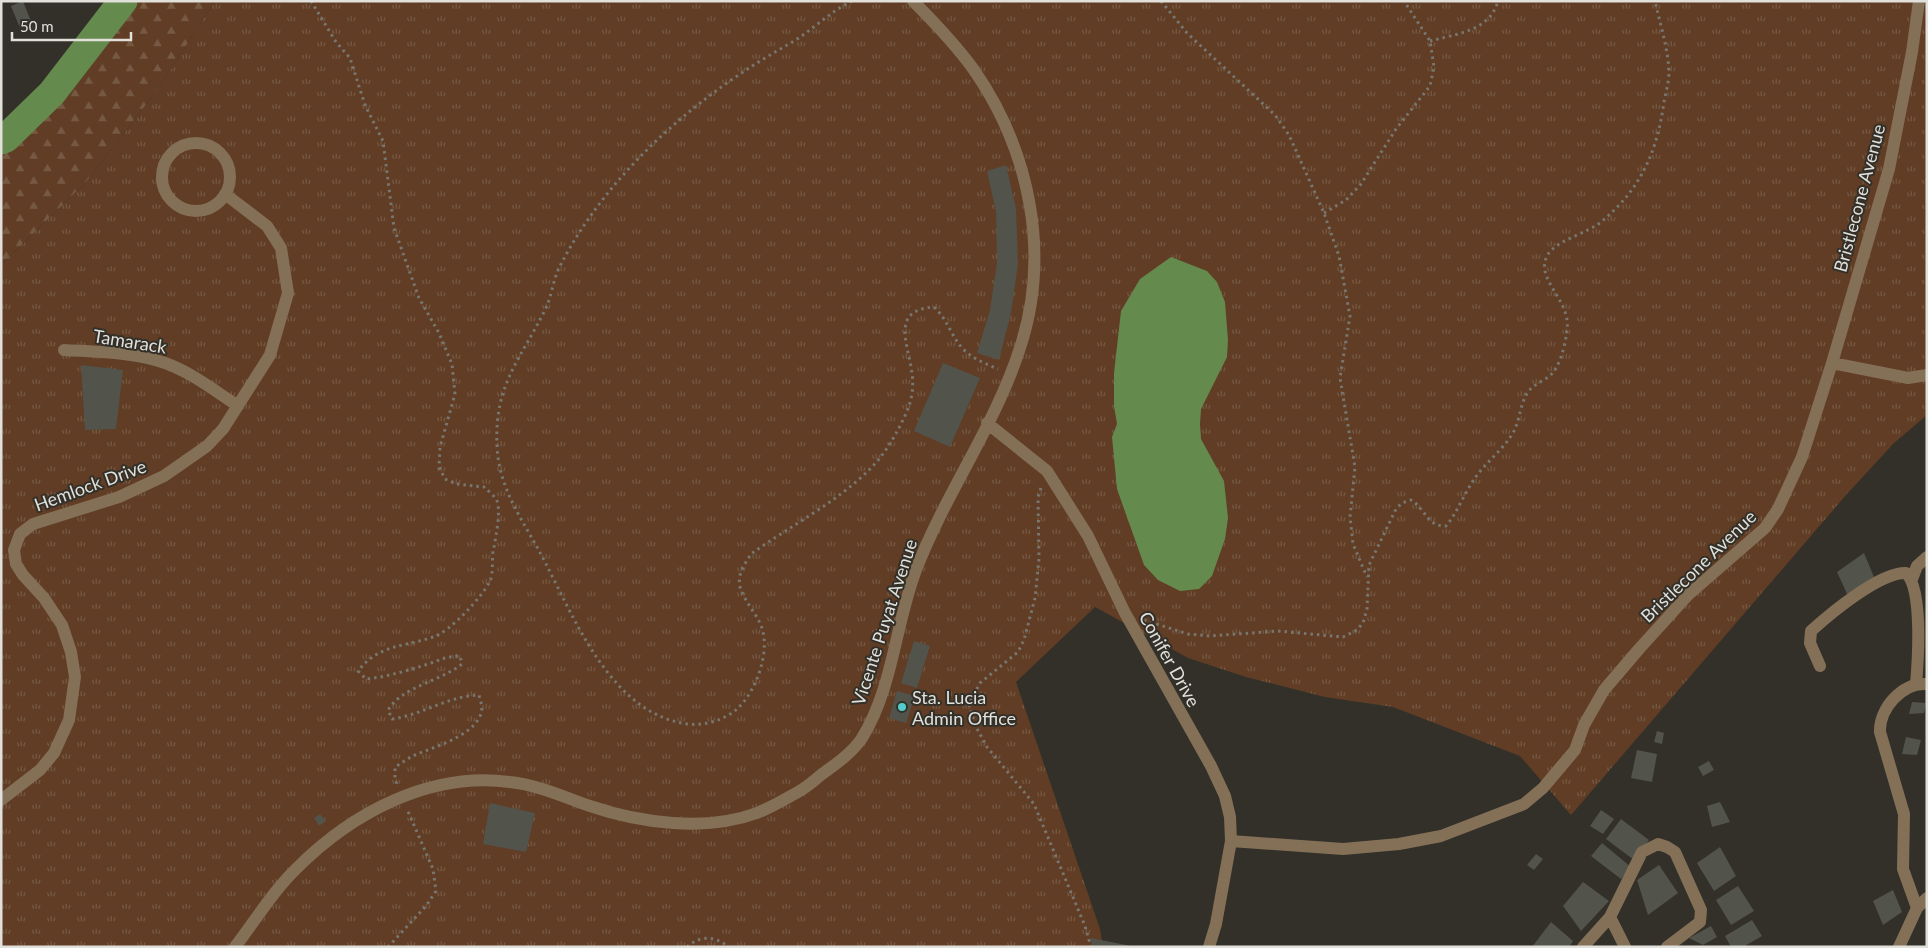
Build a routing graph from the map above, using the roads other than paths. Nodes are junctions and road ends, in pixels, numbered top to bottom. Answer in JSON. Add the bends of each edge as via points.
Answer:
{"nodes":[{"id":1,"x":913,"y":1,"type":"edge"},
{"id":2,"x":1919,"y":1,"type":"edge"},
{"id":3,"x":225,"y":194,"type":"junction"},
{"id":4,"x":64,"y":350,"type":"dead end"},
{"id":5,"x":1832,"y":363,"type":"junction"},
{"id":6,"x":1927,"y":375,"type":"edge"},
{"id":7,"x":238,"y":406,"type":"junction"},
{"id":8,"x":987,"y":423,"type":"junction"},
{"id":9,"x":1927,"y":557,"type":"edge"},
{"id":10,"x":1912,"y":579,"type":"junction"},
{"id":11,"x":1820,"y":666,"type":"dead end"},
{"id":12,"x":1922,"y":684,"type":"edge"},
{"id":13,"x":1,"y":800,"type":"edge"},
{"id":14,"x":1231,"y":841,"type":"junction"},
{"id":15,"x":1927,"y":898,"type":"edge"},
{"id":16,"x":1917,"y":908,"type":"junction"},
{"id":17,"x":1610,"y":917,"type":"junction"},
{"id":18,"x":235,"y":947,"type":"edge"},
{"id":19,"x":1209,"y":947,"type":"edge"},
{"id":20,"x":1583,"y":947,"type":"edge"},
{"id":21,"x":1625,"y":947,"type":"edge"},
{"id":22,"x":1667,"y":947,"type":"edge"},
{"id":23,"x":1899,"y":947,"type":"edge"}],
"edges":[{"from":1,"to":8,"type":"street","name":"Vicente Puyat Avenue","via":[[950,38],[976,73],[1017,152],[1028,189],[1035,244],[1034,285],[1021,347]]},
{"from":2,"to":5,"type":"street","name":"Bristlecone Avenue","via":[[1888,169]]},
{"from":3,"to":3,"type":"street","via":[[229,183],[226,161],[209,145],[186,144],[168,158],[163,168],[163,184],[178,206],[198,210],[209,208]]},
{"from":3,"to":7,"type":"street","name":"Hemlock Drive","via":[[268,226],[280,248],[288,293],[270,355]]},
{"from":4,"to":7,"type":"street","name":"Tamarack","via":[[165,363]]},
{"from":5,"to":6,"type":"street","via":[[1908,378]]},
{"from":5,"to":14,"type":"street","name":"Bristlecone Avenue","via":[[1802,457],[1778,509],[1765,528],[1688,595],[1639,649],[1604,690],[1584,724],[1575,750],[1543,788],[1524,804],[1441,836],[1399,844],[1343,849]]},
{"from":7,"to":13,"type":"street","name":"Hemlock Drive","via":[[224,429],[207,446],[164,476],[119,497],[33,524],[20,534],[14,550],[16,564],[62,625],[75,677],[69,720],[54,753],[40,770]]},
{"from":8,"to":14,"type":"street","name":"Conifer Drive","via":[[1047,471],[1088,536],[1125,613],[1211,766],[1225,796]]},
{"from":8,"to":18,"type":"street","name":"Vicente Puyat Avenue","via":[[926,544],[874,715],[850,752],[802,790],[756,814],[697,825],[642,819],[509,782],[466,780],[420,790],[365,816],[328,840],[294,871]]},
{"from":9,"to":10,"type":"street","via":[[1917,566]]},
{"from":10,"to":11,"type":"street","via":[[1906,573],[1897,572],[1876,583],[1811,631],[1810,643]]},
{"from":10,"to":12,"type":"street"},
{"from":12,"to":16,"type":"street","via":[[1892,701],[1885,708],[1880,724],[1904,814],[1903,869]]},
{"from":14,"to":19,"type":"street","name":"Conifer Drive"},
{"from":15,"to":16,"type":"street"},
{"from":16,"to":23,"type":"street"},
{"from":17,"to":20,"type":"street"},
{"from":17,"to":21,"type":"street"},
{"from":17,"to":22,"type":"street","via":[[1642,852],[1658,844],[1668,847],[1675,852],[1702,915],[1696,926]]}]}
